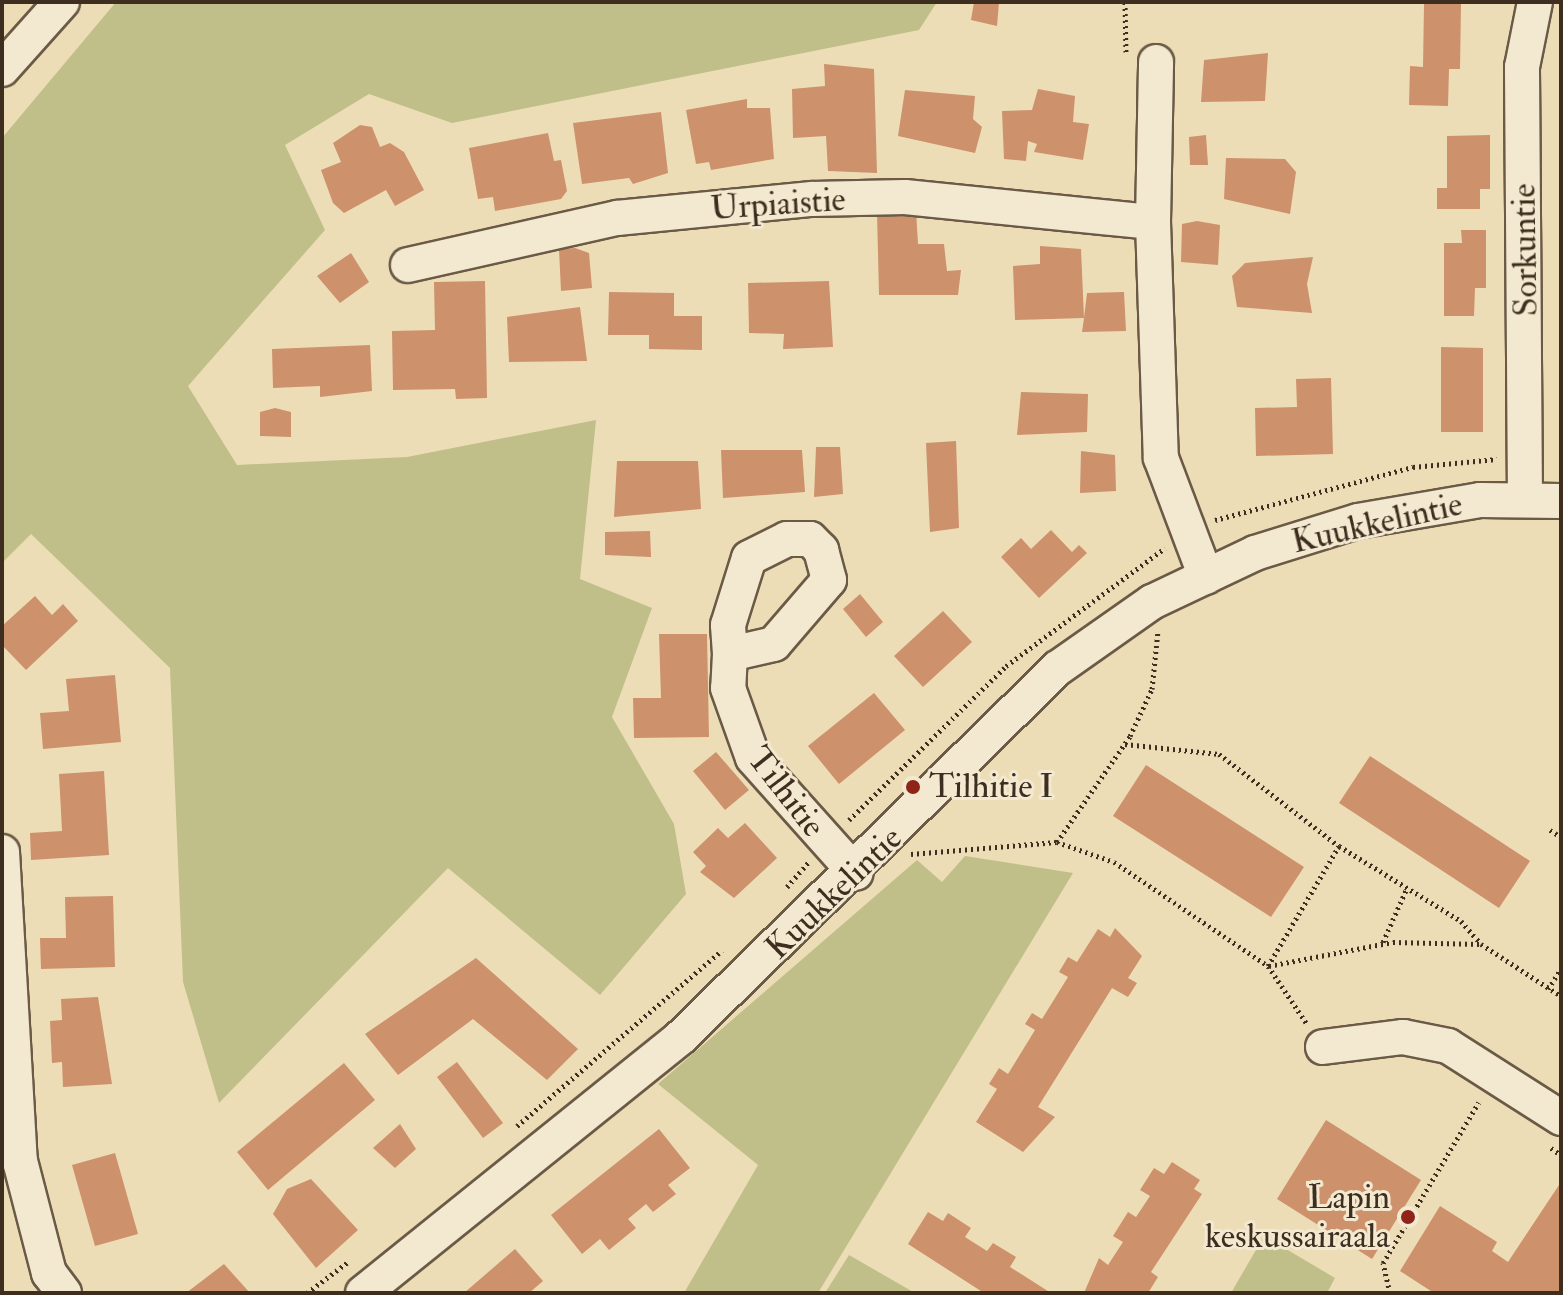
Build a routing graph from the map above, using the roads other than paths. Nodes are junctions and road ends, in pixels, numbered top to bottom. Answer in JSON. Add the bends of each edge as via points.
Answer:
{"nodes":[{"id":1,"x":62,"y":2,"type":"edge"},
{"id":2,"x":1535,"y":2,"type":"edge"},
{"id":3,"x":1156,"y":62,"type":"dead end"},
{"id":4,"x":2,"y":69,"type":"edge"},
{"id":5,"x":1153,"y":222,"type":"junction"},
{"id":6,"x":408,"y":265,"type":"dead end"},
{"id":7,"x":1525,"y":500,"type":"junction"},
{"id":8,"x":1561,"y":501,"type":"edge"},
{"id":9,"x":1206,"y":577,"type":"junction"},
{"id":10,"x":730,"y":654,"type":"dead end"},
{"id":11,"x":2,"y":852,"type":"edge"},
{"id":12,"x":856,"y":873,"type":"junction"},
{"id":13,"x":1323,"y":1047,"type":"road end"},
{"id":14,"x":1549,"y":1129,"type":"edge"},
{"id":15,"x":64,"y":1293,"type":"edge"},
{"id":16,"x":363,"y":1293,"type":"edge"}],
"edges":[{"from":1,"to":4,"type":"street"},
{"from":2,"to":7,"type":"street","name":"Sorkuntie","via":[[1522,67]]},
{"from":3,"to":5,"type":"street"},
{"from":5,"to":6,"type":"street","name":"Urpiaistie","via":[[921,198],[812,199],[617,218]]},
{"from":5,"to":9,"type":"street","via":[[1161,458]]},
{"from":7,"to":8,"type":"street","name":"Kuukkelintie"},
{"from":7,"to":9,"type":"street","name":"Kuukkelintie","via":[[1480,500],[1358,521]]},
{"from":9,"to":12,"type":"street","name":"Kuukkelintie","via":[[1152,602],[1058,668]]},
{"from":10,"to":12,"type":"street","name":"Tilhitie","via":[[728,688],[753,758]]},
{"from":11,"to":15,"type":"street","via":[[20,1161],[45,1262]]},
{"from":12,"to":16,"type":"street","name":"Kuukkelintie","via":[[680,1038]]},
{"from":13,"to":14,"type":"street","via":[[1403,1037],[1448,1046]]}]}
